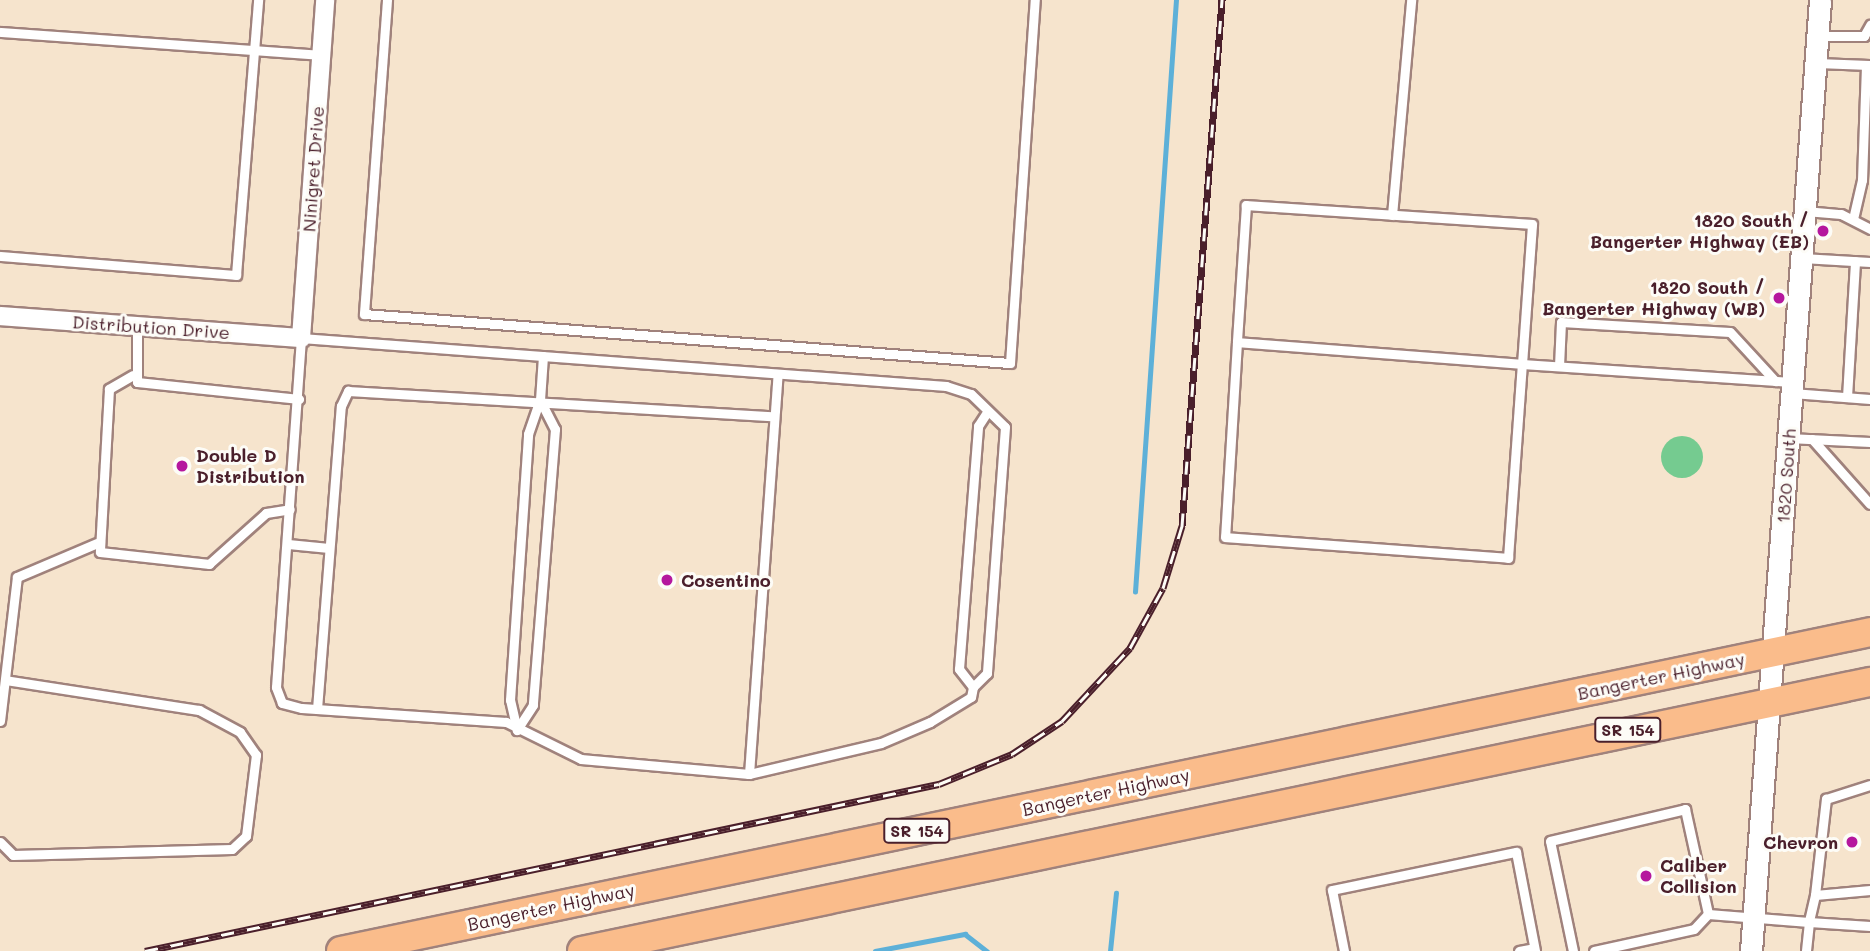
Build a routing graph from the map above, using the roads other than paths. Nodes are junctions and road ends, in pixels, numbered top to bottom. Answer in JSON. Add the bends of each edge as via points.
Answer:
{"nodes":[{"id":1,"x":258,"y":0,"type":"edge"},
{"id":2,"x":325,"y":0,"type":"edge"},
{"id":3,"x":387,"y":0,"type":"edge"},
{"id":4,"x":1035,"y":0,"type":"edge"},
{"id":5,"x":1411,"y":0,"type":"edge"},
{"id":6,"x":1820,"y":0,"type":"edge"},
{"id":7,"x":1870,"y":26,"type":"edge"},
{"id":8,"x":0,"y":32,"type":"edge"},
{"id":9,"x":1817,"y":36,"type":"junction"},
{"id":10,"x":255,"y":50,"type":"junction"},
{"id":11,"x":321,"y":55,"type":"junction"},
{"id":12,"x":1815,"y":63,"type":"junction"},
{"id":13,"x":1868,"y":65,"type":"edge"},
{"id":14,"x":1805,"y":211,"type":"junction"},
{"id":15,"x":1392,"y":215,"type":"junction"},
{"id":16,"x":1853,"y":219,"type":"junction"},
{"id":17,"x":1870,"y":229,"type":"edge"},
{"id":18,"x":0,"y":256,"type":"edge"},
{"id":19,"x":1801,"y":258,"type":"junction"},
{"id":20,"x":1854,"y":261,"type":"junction"},
{"id":21,"x":1870,"y":262,"type":"edge"},
{"id":22,"x":0,"y":316,"type":"edge"},
{"id":23,"x":137,"y":326,"type":"junction"},
{"id":24,"x":301,"y":338,"type":"junction"},
{"id":25,"x":1237,"y":342,"type":"junction"},
{"id":26,"x":543,"y":356,"type":"junction"},
{"id":27,"x":1522,"y":364,"type":"junction"},
{"id":28,"x":1559,"y":366,"type":"junction"},
{"id":29,"x":778,"y":374,"type":"junction"},
{"id":30,"x":133,"y":375,"type":"junction"},
{"id":31,"x":1786,"y":386,"type":"junction"},
{"id":32,"x":1847,"y":397,"type":"junction"},
{"id":33,"x":1870,"y":398,"type":"edge"},
{"id":34,"x":299,"y":399,"type":"junction"},
{"id":35,"x":540,"y":400,"type":"junction"},
{"id":36,"x":987,"y":412,"type":"junction"},
{"id":37,"x":771,"y":416,"type":"junction"},
{"id":38,"x":1788,"y":438,"type":"junction"},
{"id":39,"x":1812,"y":439,"type":"junction"},
{"id":40,"x":1868,"y":444,"type":"edge"},
{"id":41,"x":1870,"y":504,"type":"edge"},
{"id":42,"x":290,"y":509,"type":"junction"},
{"id":43,"x":97,"y":543,"type":"junction"},
{"id":44,"x":288,"y":544,"type":"junction"},
{"id":45,"x":329,"y":548,"type":"junction"},
{"id":46,"x":1870,"y":632,"type":"edge"},
{"id":47,"x":1773,"y":653,"type":"junction"},
{"id":48,"x":5,"y":680,"type":"junction"},
{"id":49,"x":1870,"y":681,"type":"edge"},
{"id":50,"x":973,"y":687,"type":"junction"},
{"id":51,"x":1771,"y":700,"type":"junction"},
{"id":52,"x":317,"y":709,"type":"junction"},
{"id":53,"x":0,"y":721,"type":"edge"},
{"id":54,"x":517,"y":730,"type":"junction"},
{"id":55,"x":749,"y":774,"type":"junction"},
{"id":56,"x":1870,"y":785,"type":"edge"},
{"id":57,"x":0,"y":842,"type":"edge"},
{"id":58,"x":1870,"y":890,"type":"edge"},
{"id":59,"x":1815,"y":895,"type":"junction"},
{"id":60,"x":1708,"y":914,"type":"junction"},
{"id":61,"x":1754,"y":918,"type":"junction"},
{"id":62,"x":1809,"y":922,"type":"junction"},
{"id":63,"x":1870,"y":926,"type":"edge"},
{"id":64,"x":1534,"y":949,"type":"edge"},
{"id":65,"x":341,"y":951,"type":"edge"},
{"id":66,"x":582,"y":951,"type":"edge"},
{"id":67,"x":1344,"y":951,"type":"edge"},
{"id":68,"x":1519,"y":951,"type":"edge"},
{"id":69,"x":1573,"y":951,"type":"edge"},
{"id":70,"x":1594,"y":951,"type":"edge"},
{"id":71,"x":1751,"y":951,"type":"edge"},
{"id":72,"x":1806,"y":951,"type":"edge"}],
"edges":[{"from":1,"to":10,"type":"lane"},
{"from":2,"to":11,"type":"street","name":"Ninigret Drive"},
{"from":3,"to":4,"type":"lane","via":[[364,314],[1010,363]]},
{"from":5,"to":15,"type":"lane"},
{"from":6,"to":9,"type":"street","name":"1820 South"},
{"from":7,"to":9,"type":"lane","via":[[1864,36]]},
{"from":8,"to":10,"type":"lane"},
{"from":9,"to":12,"type":"street","name":"1820 South"},
{"from":10,"to":11,"type":"lane"},
{"from":10,"to":18,"type":"lane","via":[[236,275]]},
{"from":11,"to":24,"type":"street","name":"Ninigret Drive"},
{"from":12,"to":13,"type":"lane"},
{"from":12,"to":14,"type":"street","name":"1820 South"},
{"from":13,"to":16,"type":"lane","via":[[1862,180]]},
{"from":14,"to":16,"type":"lane"},
{"from":14,"to":19,"type":"street","name":"1820 South"},
{"from":15,"to":25,"type":"lane","via":[[1246,205]]},
{"from":15,"to":27,"type":"lane","via":[[1532,224]]},
{"from":16,"to":17,"type":"lane"},
{"from":19,"to":20,"type":"lane"},
{"from":19,"to":31,"type":"street","name":"1820 South"},
{"from":20,"to":21,"type":"lane"},
{"from":20,"to":32,"type":"lane"},
{"from":22,"to":23,"type":"street","name":"Distribution Drive"},
{"from":23,"to":24,"type":"street","name":"Distribution Drive"},
{"from":23,"to":30,"type":"lane"},
{"from":24,"to":26,"type":"lane"},
{"from":24,"to":34,"type":"lane"},
{"from":25,"to":27,"type":"lane"},
{"from":25,"to":27,"type":"lane","via":[[1225,537],[1508,558]]},
{"from":26,"to":29,"type":"lane"},
{"from":26,"to":35,"type":"lane"},
{"from":27,"to":28,"type":"lane"},
{"from":28,"to":31,"type":"lane"},
{"from":28,"to":31,"type":"lane","via":[[1561,322],[1730,332]]},
{"from":29,"to":36,"type":"lane","via":[[946,386],[971,394]]},
{"from":29,"to":37,"type":"lane"},
{"from":30,"to":34,"type":"lane","via":[[146,386]]},
{"from":30,"to":43,"type":"lane","via":[[109,389]]},
{"from":31,"to":32,"type":"lane"},
{"from":31,"to":38,"type":"street","name":"1820 South"},
{"from":32,"to":33,"type":"lane"},
{"from":34,"to":42,"type":"lane"},
{"from":35,"to":37,"type":"lane"},
{"from":35,"to":45,"type":"lane","via":[[348,391],[341,406]]},
{"from":35,"to":54,"type":"lane","via":[[526,460],[509,701]]},
{"from":35,"to":54,"type":"lane","via":[[555,429],[533,705]]},
{"from":36,"to":50,"type":"lane","via":[[978,426],[960,669]]},
{"from":36,"to":50,"type":"lane","via":[[1005,427],[987,673]]},
{"from":37,"to":55,"type":"lane"},
{"from":38,"to":39,"type":"lane"},
{"from":38,"to":47,"type":"street","name":"1820 South"},
{"from":39,"to":40,"type":"lane"},
{"from":39,"to":41,"type":"lane"},
{"from":42,"to":43,"type":"lane","via":[[266,513],[209,564],[100,552]]},
{"from":42,"to":44,"type":"lane"},
{"from":43,"to":48,"type":"lane","via":[[17,577]]},
{"from":44,"to":45,"type":"lane"},
{"from":44,"to":52,"type":"lane","via":[[276,687],[282,703]]},
{"from":45,"to":52,"type":"lane"},
{"from":46,"to":47,"type":"highway","name":"Bangerter Highway","number":"SR 154"},
{"from":47,"to":51,"type":"street","name":"1820 South"},
{"from":47,"to":65,"type":"highway","name":"Bangerter Highway","number":"SR 154"},
{"from":48,"to":53,"type":"lane"},
{"from":48,"to":57,"type":"lane","via":[[199,710],[240,732],[256,755],[246,836],[232,849],[13,855]]},
{"from":49,"to":51,"type":"highway","number":"SR 154"},
{"from":50,"to":55,"type":"lane","via":[[971,697],[930,722],[881,743]]},
{"from":51,"to":61,"type":"street","name":"1820 South"},
{"from":51,"to":66,"type":"highway","number":"SR 154"},
{"from":52,"to":54,"type":"lane","via":[[506,722]]},
{"from":54,"to":55,"type":"lane","via":[[581,759]]},
{"from":56,"to":59,"type":"lane","via":[[1826,799]]},
{"from":58,"to":59,"type":"lane"},
{"from":59,"to":62,"type":"lane"},
{"from":60,"to":61,"type":"lane"},
{"from":60,"to":69,"type":"lane","via":[[1685,809],[1549,841]]},
{"from":60,"to":70,"type":"lane","via":[[1694,929]]},
{"from":61,"to":62,"type":"lane"},
{"from":61,"to":71,"type":"street","name":"1820 South"},
{"from":62,"to":63,"type":"lane"},
{"from":62,"to":72,"type":"lane"},
{"from":64,"to":67,"type":"lane","via":[[1516,852],[1332,890]]},
{"from":64,"to":68,"type":"lane"}]}
